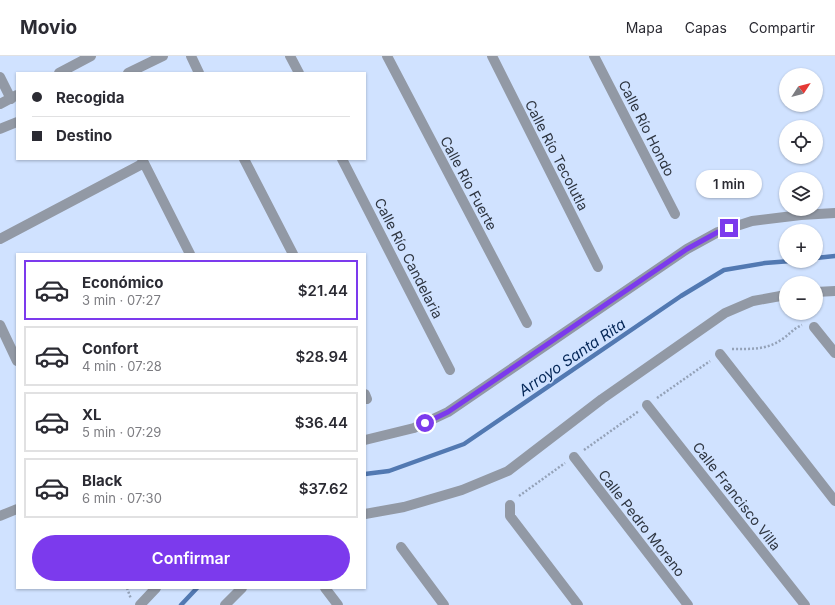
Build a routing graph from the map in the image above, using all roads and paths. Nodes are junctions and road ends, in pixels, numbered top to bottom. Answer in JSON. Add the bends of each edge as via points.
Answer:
{"nodes":[{"id":1,"x":90,"y":56,"type":"edge"},
{"id":2,"x":163,"y":56,"type":"edge"},
{"id":3,"x":190,"y":56,"type":"edge"},
{"id":4,"x":290,"y":56,"type":"edge"},
{"id":5,"x":387,"y":56,"type":"edge"},
{"id":6,"x":492,"y":56,"type":"edge"},
{"id":7,"x":594,"y":56,"type":"edge"},
{"id":8,"x":61,"y":72,"type":"edge"},
{"id":9,"x":130,"y":72,"type":"edge"},
{"id":10,"x":198,"y":72,"type":"edge"},
{"id":11,"x":298,"y":72,"type":"edge"},
{"id":12,"x":0,"y":77,"type":"edge"},
{"id":13,"x":14,"y":97,"type":"edge"},
{"id":14,"x":0,"y":104,"type":"edge"},
{"id":15,"x":16,"y":122,"type":"edge"},
{"id":16,"x":0,"y":129,"type":"edge"},
{"id":17,"x":245,"y":160,"type":"edge"},
{"id":18,"x":343,"y":160,"type":"edge"},
{"id":19,"x":143,"y":161,"type":"edge"},
{"id":20,"x":675,"y":214,"type":"dead end"},
{"id":21,"x":835,"y":214,"type":"edge"},
{"id":22,"x":0,"y":239,"type":"edge"},
{"id":23,"x":189,"y":253,"type":"edge"},
{"id":24,"x":292,"y":253,"type":"edge"},
{"id":25,"x":598,"y":266,"type":"dead end"},
{"id":26,"x":835,"y":291,"type":"edge"},
{"id":27,"x":823,"y":292,"type":"edge"},
{"id":28,"x":779,"y":296,"type":"edge"},
{"id":29,"x":527,"y":323,"type":"dead end"},
{"id":30,"x":0,"y":325,"type":"edge"},
{"id":31,"x":814,"y":327,"type":"dead end"},
{"id":32,"x":835,"y":353,"type":"edge"},
{"id":33,"x":720,"y":354,"type":"dead end"},
{"id":34,"x":16,"y":359,"type":"edge"},
{"id":35,"x":450,"y":370,"type":"dead end"},
{"id":36,"x":647,"y":405,"type":"dead end"},
{"id":37,"x":366,"y":440,"type":"edge"},
{"id":38,"x":574,"y":457,"type":"dead end"},
{"id":39,"x":835,"y":501,"type":"edge"},
{"id":40,"x":510,"y":505,"type":"dead end"},
{"id":41,"x":16,"y":509,"type":"edge"},
{"id":42,"x":366,"y":514,"type":"edge"},
{"id":43,"x":0,"y":516,"type":"edge"},
{"id":44,"x":401,"y":546,"type":"dead end"},
{"id":45,"x":155,"y":589,"type":"edge"},
{"id":46,"x":241,"y":589,"type":"edge"},
{"id":47,"x":326,"y":589,"type":"edge"},
{"id":48,"x":140,"y":605,"type":"edge"},
{"id":49,"x":225,"y":605,"type":"edge"},
{"id":50,"x":338,"y":605,"type":"edge"},
{"id":51,"x":444,"y":605,"type":"edge"},
{"id":52,"x":578,"y":605,"type":"edge"},
{"id":53,"x":688,"y":605,"type":"edge"},
{"id":54,"x":805,"y":605,"type":"edge"}],
"edges":[{"from":1,"to":8,"type":"street"},
{"from":2,"to":9,"type":"street"},
{"from":3,"to":10,"type":"street"},
{"from":4,"to":11,"type":"street"},
{"from":5,"to":29,"type":"street","name":"Calle Río Fuerte"},
{"from":6,"to":25,"type":"street","name":"Calle Río Tecolutla"},
{"from":7,"to":20,"type":"street","name":"Calle Río Hondo"},
{"from":12,"to":13,"type":"street"},
{"from":13,"to":14,"type":"street"},
{"from":15,"to":16,"type":"street"},
{"from":17,"to":24,"type":"street"},
{"from":18,"to":35,"type":"street","name":"Calle Río Candelaria"},
{"from":19,"to":22,"type":"street"},
{"from":19,"to":23,"type":"street"},
{"from":21,"to":37,"type":"street","via":[[752,221],[718,232],[687,249],[448,412],[414,428]]},
{"from":26,"to":27,"type":"street"},
{"from":28,"to":42,"type":"street","via":[[752,301],[724,313],[602,399],[508,471],[462,490],[404,507]]},
{"from":30,"to":34,"type":"street"},
{"from":31,"to":32,"type":"street"},
{"from":33,"to":39,"type":"street"},
{"from":36,"to":54,"type":"street","name":"Calle Francisco Villa"},
{"from":38,"to":53,"type":"street","name":"Calle Pedro Moreno"},
{"from":40,"to":52,"type":"street","via":[[510,516]]},
{"from":41,"to":43,"type":"street"},
{"from":44,"to":51,"type":"street"},
{"from":45,"to":48,"type":"street"},
{"from":46,"to":49,"type":"street"},
{"from":47,"to":50,"type":"street"}]}
